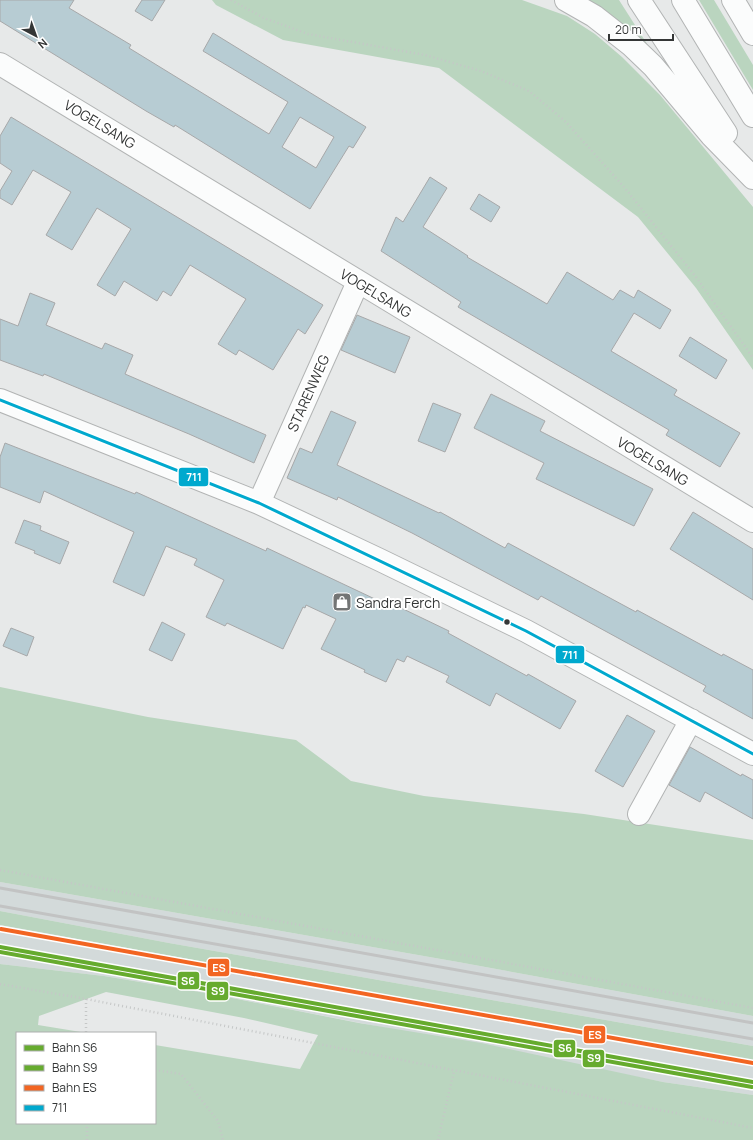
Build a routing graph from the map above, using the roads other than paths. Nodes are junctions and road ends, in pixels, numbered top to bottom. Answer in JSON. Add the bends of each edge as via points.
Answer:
{"nodes":[{"id":1,"x":566,"y":0,"type":"edge"},
{"id":2,"x":639,"y":0,"type":"edge"},
{"id":3,"x":683,"y":0,"type":"edge"},
{"id":4,"x":733,"y":0,"type":"edge"},
{"id":5,"x":753,"y":34,"type":"edge"},
{"id":6,"x":0,"y":64,"type":"edge"},
{"id":7,"x":753,"y":116,"type":"edge"},
{"id":8,"x":753,"y":173,"type":"edge"},
{"id":9,"x":753,"y":178,"type":"edge"},
{"id":10,"x":358,"y":282,"type":"junction"},
{"id":11,"x":0,"y":400,"type":"edge"},
{"id":12,"x":259,"y":504,"type":"junction"},
{"id":13,"x":753,"y":521,"type":"edge"},
{"id":14,"x":691,"y":720,"type":"junction"},
{"id":15,"x":753,"y":754,"type":"edge"},
{"id":16,"x":639,"y":814,"type":"dead end"}],
"edges":[{"from":1,"to":9,"type":"main road","via":[[594,16],[637,50],[711,135]]},
{"from":2,"to":8,"type":"main road"},
{"from":3,"to":7,"type":"main road"},
{"from":4,"to":5,"type":"main road"},
{"from":6,"to":10,"type":"main road","name":"VOGELSANG"},
{"from":10,"to":12,"type":"main road","name":"STARENWEG"},
{"from":10,"to":13,"type":"main road","name":"VOGELSANG"},
{"from":11,"to":12,"type":"main road"},
{"from":12,"to":14,"type":"main road","via":[[526,631]]},
{"from":14,"to":15,"type":"main road"},
{"from":14,"to":16,"type":"main road"}]}
